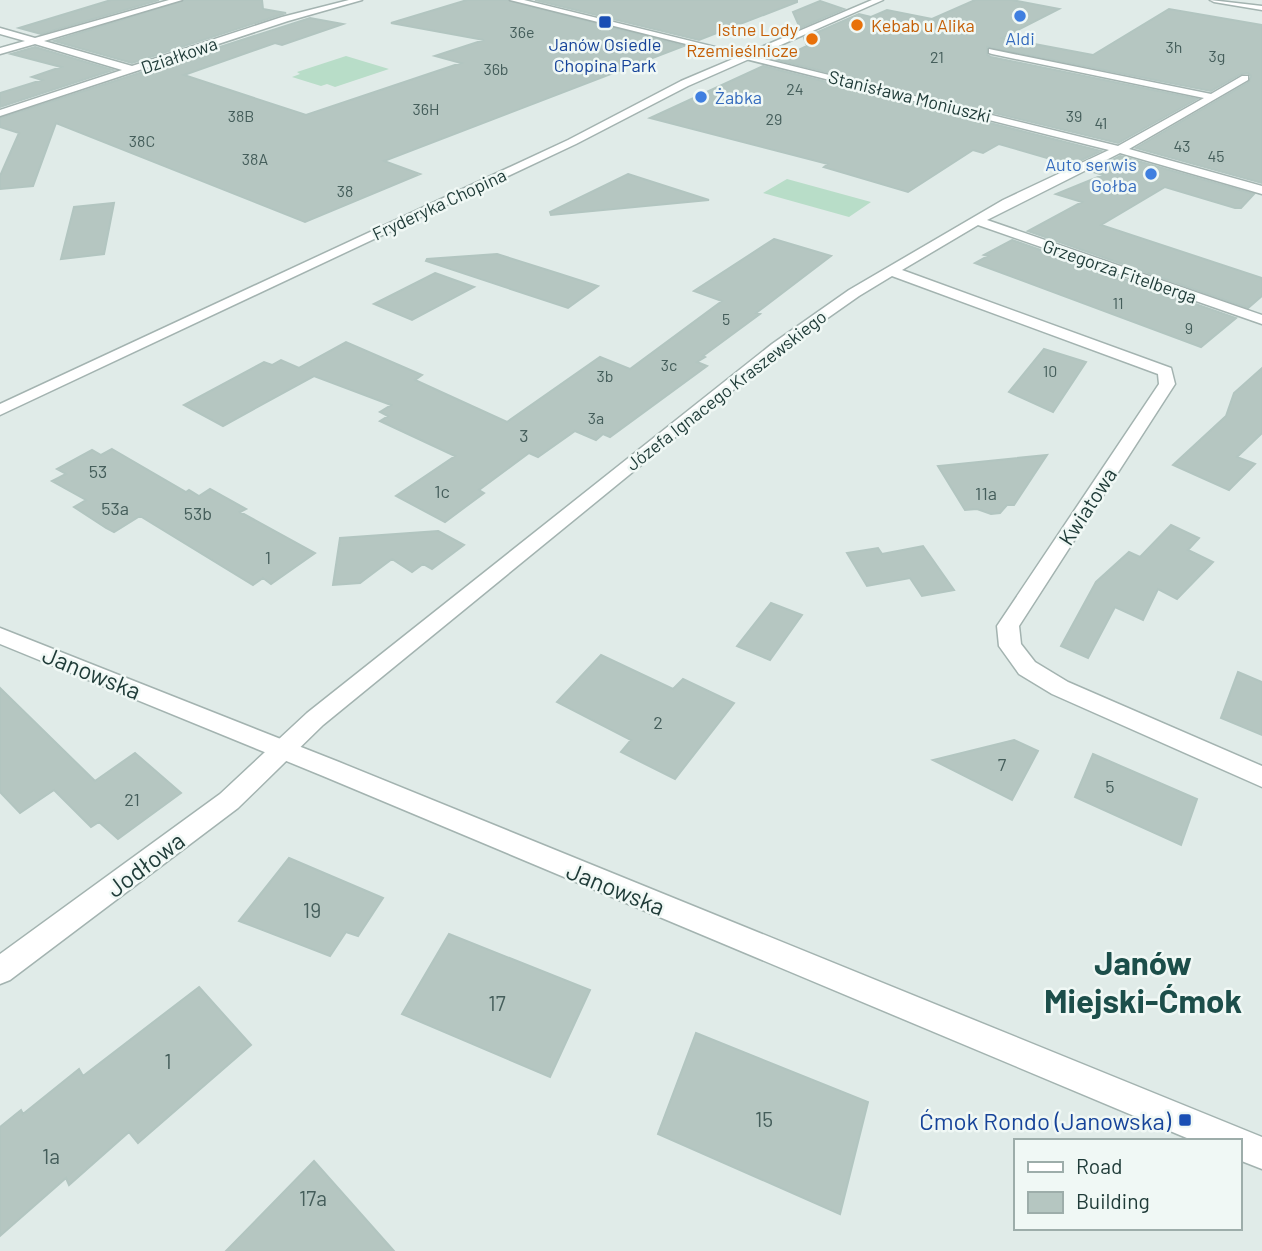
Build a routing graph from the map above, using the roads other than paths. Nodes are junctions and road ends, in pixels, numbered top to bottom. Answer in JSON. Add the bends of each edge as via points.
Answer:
{"nodes":[{"id":1,"x":178,"y":0,"type":"edge"},
{"id":2,"x":358,"y":0,"type":"edge"},
{"id":3,"x":514,"y":0,"type":"edge"},
{"id":4,"x":879,"y":0,"type":"edge"},
{"id":5,"x":1214,"y":0,"type":"edge"},
{"id":6,"x":1262,"y":8,"type":"edge"},
{"id":7,"x":0,"y":31,"type":"edge"},
{"id":8,"x":38,"y":41,"type":"junction"},
{"id":9,"x":0,"y":51,"type":"edge"},
{"id":10,"x":992,"y":51,"type":"dead end"},
{"id":11,"x":748,"y":56,"type":"junction"},
{"id":12,"x":134,"y":70,"type":"junction"},
{"id":13,"x":1245,"y":78,"type":"dead end"},
{"id":14,"x":1213,"y":97,"type":"junction"},
{"id":15,"x":0,"y":113,"type":"edge"},
{"id":16,"x":1121,"y":149,"type":"junction"},
{"id":17,"x":1262,"y":190,"type":"edge"},
{"id":18,"x":978,"y":221,"type":"junction"},
{"id":19,"x":891,"y":271,"type":"junction"},
{"id":20,"x":1262,"y":320,"type":"edge"},
{"id":21,"x":0,"y":410,"type":"edge"},
{"id":22,"x":0,"y":636,"type":"edge"},
{"id":23,"x":285,"y":750,"type":"junction"},
{"id":24,"x":1262,"y":777,"type":"edge"},
{"id":25,"x":0,"y":971,"type":"edge"},
{"id":26,"x":1228,"y":1139,"type":"edge"},
{"id":27,"x":1241,"y":1145,"type":"edge"},
{"id":28,"x":1262,"y":1153,"type":"edge"}],
"edges":[{"from":1,"to":8,"type":"street"},
{"from":2,"to":12,"type":"street","name":"Działkowa","via":[[285,19]]},
{"from":3,"to":11,"type":"street","name":"Stanisława Moniuszki"},
{"from":4,"to":11,"type":"street","name":"Fryderyka Chopina"},
{"from":5,"to":6,"type":"street"},
{"from":7,"to":8,"type":"street"},
{"from":8,"to":9,"type":"street"},
{"from":8,"to":12,"type":"street"},
{"from":10,"to":14,"type":"street"},
{"from":11,"to":16,"type":"street","name":"Stanisława Moniuszki"},
{"from":11,"to":21,"type":"street","name":"Fryderyka Chopina"},
{"from":12,"to":15,"type":"street","name":"Działkowa"},
{"from":13,"to":14,"type":"street","name":"Józefa Ignacego Kraszewskiego"},
{"from":14,"to":16,"type":"street","name":"Józefa Ignacego Kraszewskiego"},
{"from":16,"to":17,"type":"street","name":"Stanisława Moniuszki"},
{"from":16,"to":18,"type":"street","name":"Józefa Ignacego Kraszewskiego","via":[[1029,190]]},
{"from":18,"to":19,"type":"street","name":"Józefa Ignacego Kraszewskiego"},
{"from":18,"to":20,"type":"street","name":"Grzegorza Fitelberga"},
{"from":19,"to":23,"type":"street","name":"Józefa Ignacego Kraszewskiego","via":[[777,347],[315,719]]},
{"from":19,"to":24,"type":"street","name":"Kwiatowa","via":[[1165,372],[1167,384],[1008,626],[1010,646],[1027,668],[1060,688]]},
{"from":22,"to":23,"type":"street","name":"Janowska"},
{"from":23,"to":25,"type":"street","name":"Jodłowa","via":[[229,801]]},
{"from":23,"to":26,"type":"street","name":"Janowska"},
{"from":27,"to":28,"type":"street"}]}
